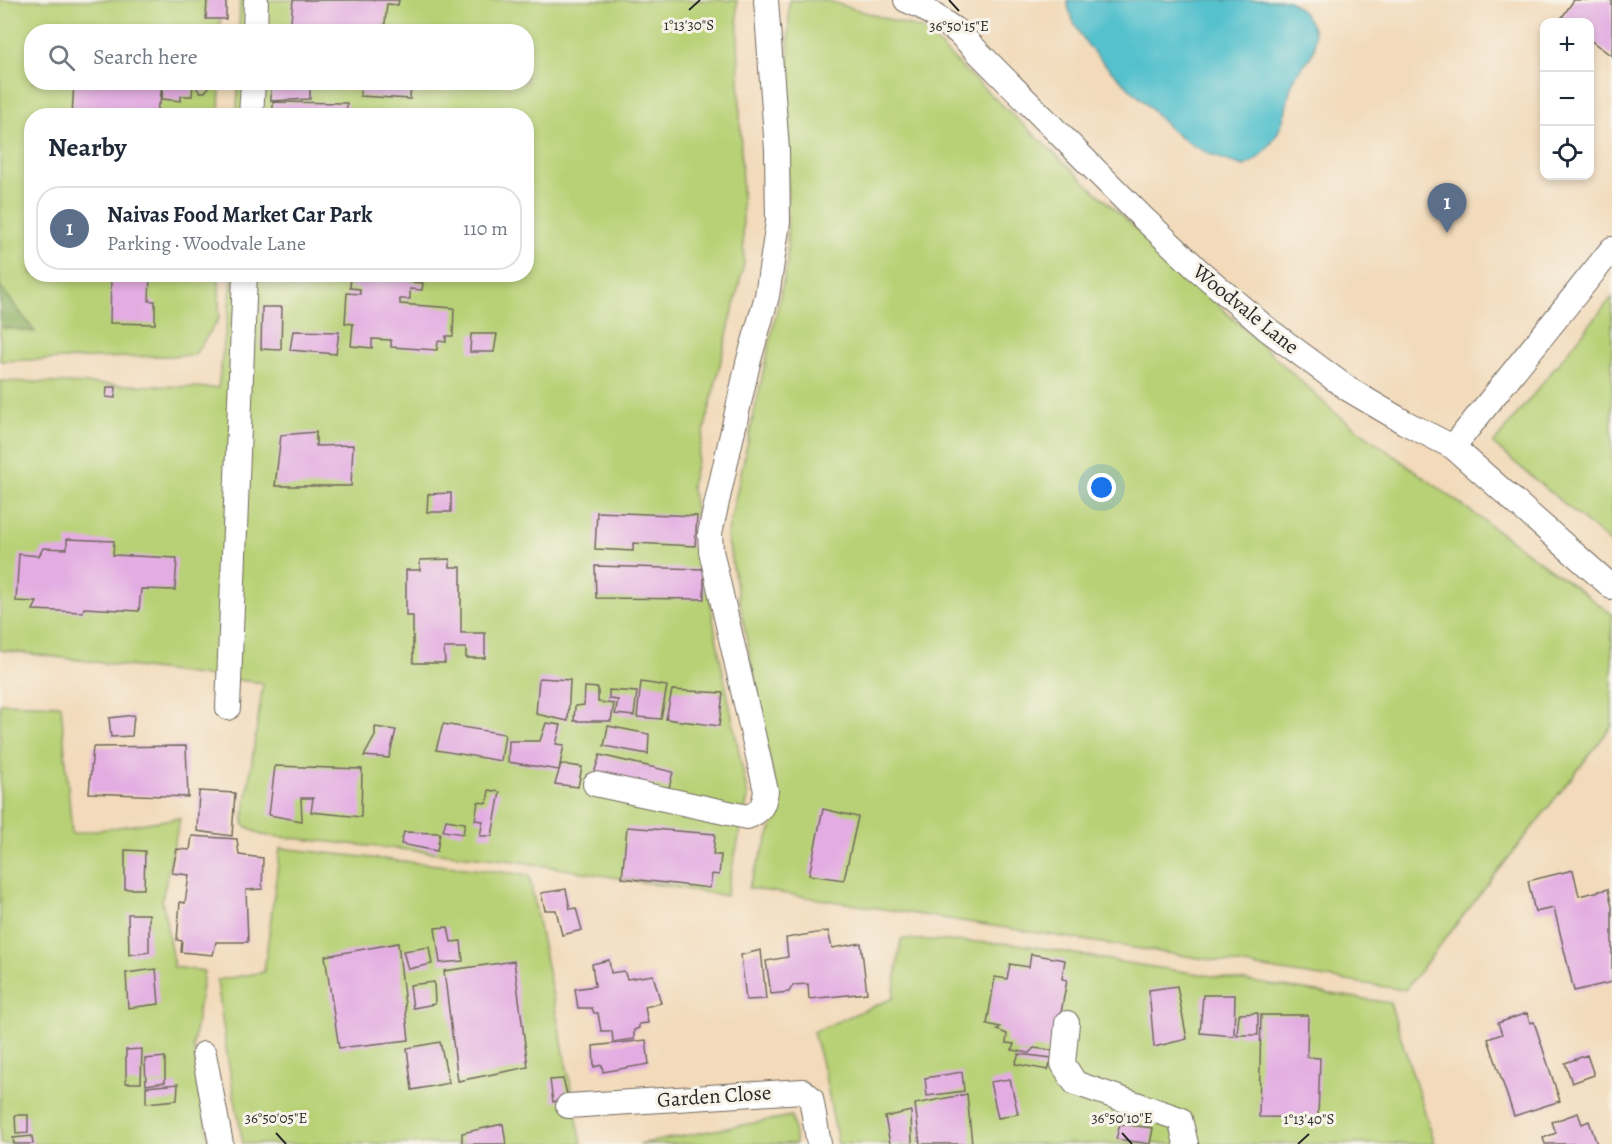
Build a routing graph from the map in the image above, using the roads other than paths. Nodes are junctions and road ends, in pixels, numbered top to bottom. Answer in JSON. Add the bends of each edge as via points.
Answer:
{"nodes":[{"id":1,"x":256,"y":0,"type":"edge"},
{"id":2,"x":766,"y":0,"type":"edge"},
{"id":3,"x":906,"y":0,"type":"edge"},
{"id":4,"x":255,"y":24,"type":"edge"},
{"id":5,"x":253,"y":90,"type":"edge"},
{"id":6,"x":251,"y":108,"type":"edge"},
{"id":7,"x":1612,"y":249,"type":"edge"},
{"id":8,"x":245,"y":282,"type":"edge"},
{"id":9,"x":1453,"y":447,"type":"junction"},
{"id":10,"x":1612,"y":587,"type":"edge"},
{"id":11,"x":228,"y":708,"type":"dead end"},
{"id":12,"x":595,"y":784,"type":"dead end"},
{"id":13,"x":1067,"y":1023,"type":"dead end"},
{"id":14,"x":204,"y":1054,"type":"dead end"},
{"id":15,"x":568,"y":1106,"type":"dead end"},
{"id":16,"x":221,"y":1144,"type":"edge"},
{"id":17,"x":819,"y":1144,"type":"edge"},
{"id":18,"x":1186,"y":1144,"type":"edge"}],
"edges":[{"from":1,"to":4,"type":"street"},
{"from":2,"to":12,"type":"street","via":[[778,222],[767,296],[710,533],[766,791],[764,805],[747,817]]},
{"from":3,"to":9,"type":"street","name":"Woodvale Lane","via":[[958,32],[1142,217],[1266,329],[1348,389]]},
{"from":5,"to":6,"type":"street"},
{"from":7,"to":9,"type":"street"},
{"from":8,"to":11,"type":"street"},
{"from":9,"to":10,"type":"street","name":"Woodvale Lane"},
{"from":13,"to":18,"type":"street","via":[[1063,1064],[1075,1083],[1180,1119]]},
{"from":14,"to":16,"type":"street"},
{"from":15,"to":17,"type":"street","name":"Garden Close","via":[[803,1090],[811,1098]]}]}
